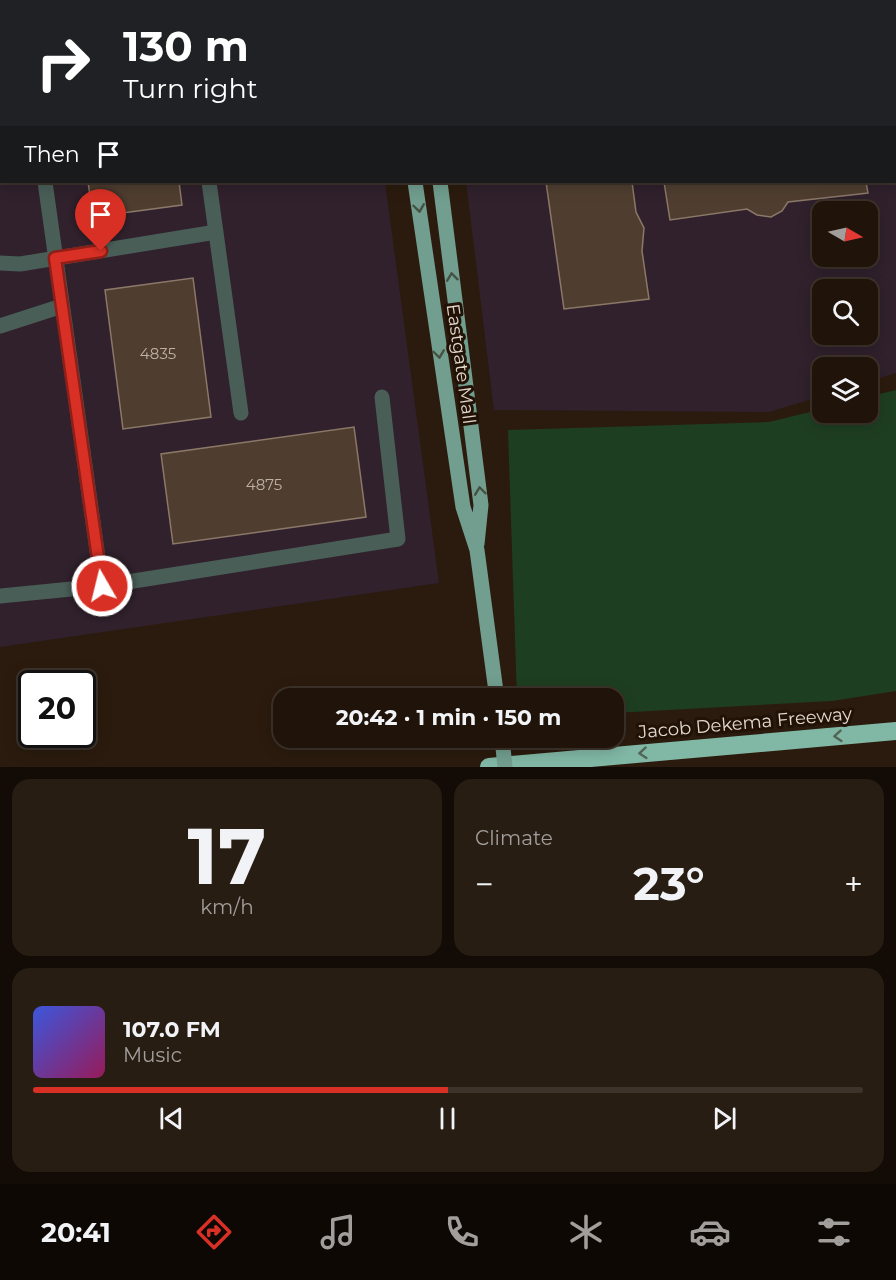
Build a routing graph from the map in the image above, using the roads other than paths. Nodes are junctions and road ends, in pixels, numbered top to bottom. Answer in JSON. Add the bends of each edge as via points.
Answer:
{"nodes":[{"id":1,"x":45,"y":183,"type":"edge"},
{"id":2,"x":209,"y":183,"type":"edge"},
{"id":3,"x":415,"y":183,"type":"edge"},
{"id":4,"x":440,"y":183,"type":"edge"},
{"id":5,"x":216,"y":232,"type":"junction"},
{"id":6,"x":55,"y":258,"type":"junction"},
{"id":7,"x":0,"y":263,"type":"edge"},
{"id":8,"x":62,"y":306,"type":"junction"},
{"id":9,"x":0,"y":326,"type":"edge"},
{"id":10,"x":382,"y":397,"type":"dead end"},
{"id":11,"x":242,"y":413,"type":"dead end"},
{"id":12,"x":477,"y":550,"type":"junction"},
{"id":13,"x":102,"y":586,"type":"junction"},
{"id":14,"x":0,"y":596,"type":"edge"},
{"id":15,"x":495,"y":688,"type":"edge"},
{"id":16,"x":896,"y":731,"type":"edge"},
{"id":17,"x":503,"y":748,"type":"edge"},
{"id":18,"x":489,"y":767,"type":"edge"},
{"id":19,"x":506,"y":767,"type":"edge"}],
"edges":[{"from":1,"to":6,"type":"street"},
{"from":2,"to":5,"type":"street"},
{"from":3,"to":12,"type":"main road","name":"Eastgate Mall","one_way":true,"via":[[463,507]]},
{"from":12,"to":4,"type":"main road","name":"Eastgate Mall","one_way":true,"via":[[481,505]]},
{"from":5,"to":6,"type":"street"},
{"from":5,"to":11,"type":"street"},
{"from":6,"to":7,"type":"street"},
{"from":6,"to":8,"type":"street"},
{"from":8,"to":9,"type":"street"},
{"from":8,"to":13,"type":"street"},
{"from":10,"to":13,"type":"street","via":[[398,539]]},
{"from":12,"to":15,"type":"main road","name":"Eastgate Mall"},
{"from":13,"to":14,"type":"street"},
{"from":16,"to":18,"type":"highway","name":"Jacob Dekema Freeway","one_way":true},
{"from":17,"to":19,"type":"main road","bridge":true}]}
